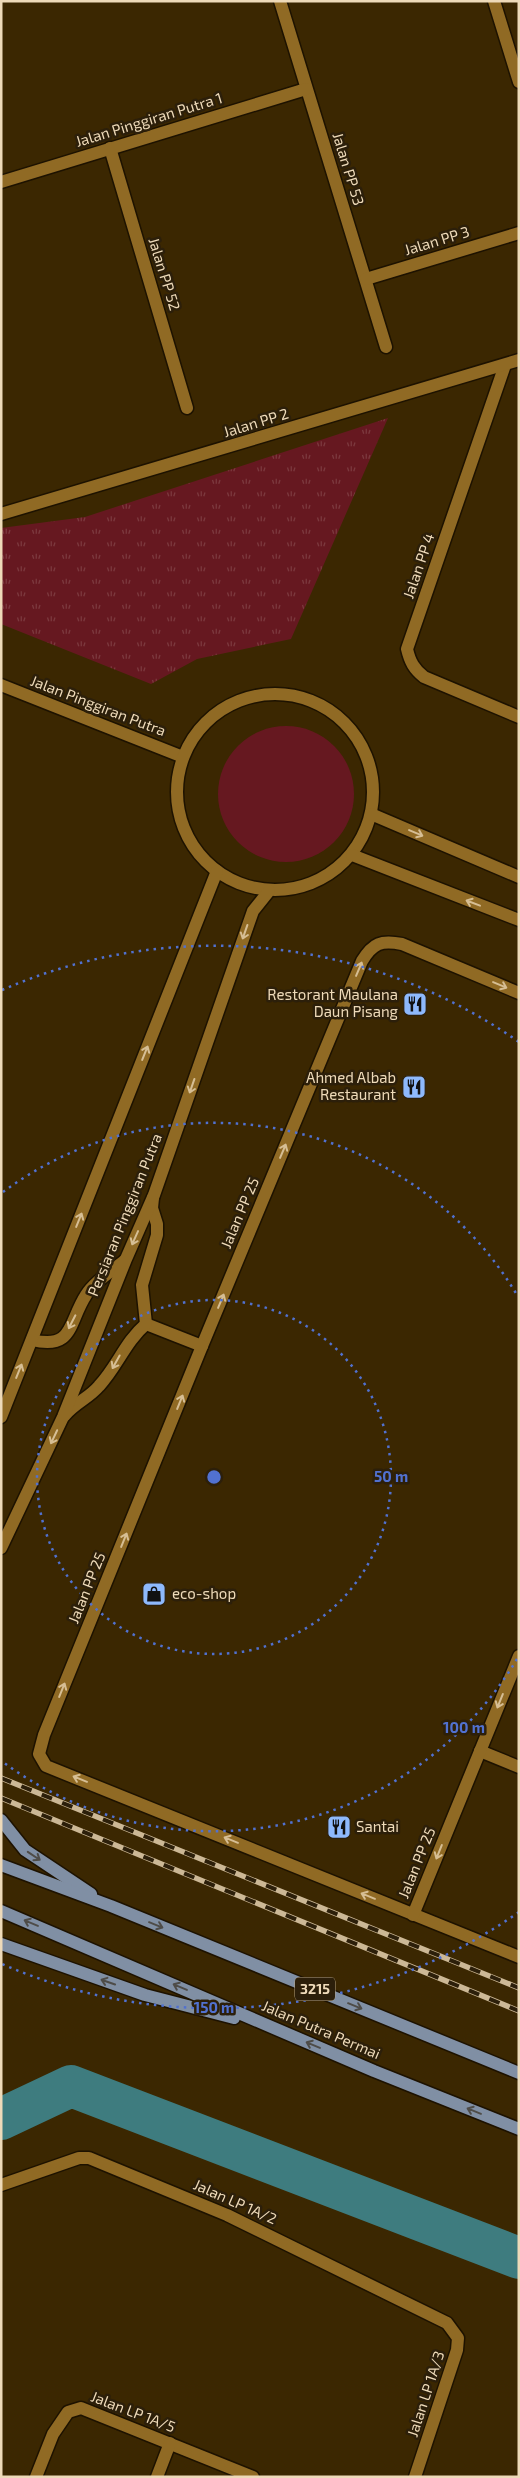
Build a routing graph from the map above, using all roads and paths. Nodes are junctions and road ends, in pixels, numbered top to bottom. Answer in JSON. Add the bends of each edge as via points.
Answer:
{"nodes":[{"id":1,"x":280,"y":1,"type":"edge"},
{"id":2,"x":494,"y":1,"type":"edge"},
{"id":3,"x":519,"y":82,"type":"edge"},
{"id":4,"x":306,"y":89,"type":"junction"},
{"id":5,"x":110,"y":148,"type":"junction"},
{"id":6,"x":1,"y":182,"type":"edge"},
{"id":7,"x":519,"y":233,"type":"edge"},
{"id":8,"x":366,"y":279,"type":"junction"},
{"id":9,"x":386,"y":347,"type":"dead end"},
{"id":10,"x":519,"y":360,"type":"edge"},
{"id":11,"x":505,"y":365,"type":"junction"},
{"id":12,"x":187,"y":408,"type":"dead end"},
{"id":13,"x":1,"y":514,"type":"edge"},
{"id":14,"x":1,"y":685,"type":"edge"},
{"id":15,"x":519,"y":717,"type":"edge"},
{"id":16,"x":183,"y":757,"type":"junction"},
{"id":17,"x":371,"y":814,"type":"junction"},
{"id":18,"x":352,"y":855,"type":"junction"},
{"id":19,"x":217,"y":871,"type":"junction"},
{"id":20,"x":519,"y":877,"type":"edge"},
{"id":21,"x":269,"y":891,"type":"junction"},
{"id":22,"x":519,"y":920,"type":"edge"},
{"id":23,"x":519,"y":993,"type":"edge"},
{"id":24,"x":154,"y":1195,"type":"junction"},
{"id":25,"x":126,"y":1259,"type":"junction"},
{"id":26,"x":146,"y":1324,"type":"junction"},
{"id":27,"x":32,"y":1340,"type":"junction"},
{"id":28,"x":202,"y":1346,"type":"junction"},
{"id":29,"x":1,"y":1417,"type":"edge"},
{"id":30,"x":63,"y":1417,"type":"junction"},
{"id":31,"x":1,"y":1548,"type":"edge"},
{"id":32,"x":519,"y":1656,"type":"edge"},
{"id":33,"x":480,"y":1752,"type":"junction"},
{"id":34,"x":519,"y":1767,"type":"edge"},
{"id":35,"x":1,"y":1820,"type":"edge"},
{"id":36,"x":1,"y":1866,"type":"edge"},
{"id":37,"x":111,"y":1906,"type":"junction"},
{"id":38,"x":1,"y":1911,"type":"edge"},
{"id":39,"x":413,"y":1915,"type":"junction"},
{"id":40,"x":1,"y":1944,"type":"edge"},
{"id":41,"x":519,"y":1957,"type":"edge"},
{"id":42,"x":273,"y":2027,"type":"junction"},
{"id":43,"x":519,"y":2073,"type":"edge"},
{"id":44,"x":519,"y":2129,"type":"edge"},
{"id":45,"x":1,"y":2185,"type":"edge"},
{"id":46,"x":447,"y":2323,"type":"joint"},
{"id":47,"x":170,"y":2443,"type":"junction"},
{"id":48,"x":36,"y":2477,"type":"edge"},
{"id":49,"x":157,"y":2477,"type":"edge"},
{"id":50,"x":254,"y":2477,"type":"edge"},
{"id":51,"x":415,"y":2477,"type":"edge"}],
"edges":[{"from":1,"to":4,"type":"street","name":"Jalan PP 53"},
{"from":2,"to":3,"type":"street"},
{"from":4,"to":5,"type":"street","name":"Jalan Pinggiran Putra 1"},
{"from":4,"to":8,"type":"street","name":"Jalan PP 53"},
{"from":5,"to":6,"type":"street","name":"Jalan Pinggiran Putra 1"},
{"from":5,"to":12,"type":"street","name":"Jalan PP 52"},
{"from":7,"to":8,"type":"street","name":"Jalan PP 3"},
{"from":8,"to":9,"type":"street","name":"Jalan PP 53"},
{"from":10,"to":11,"type":"street","name":"Jalan PP 2"},
{"from":11,"to":13,"type":"street","name":"Jalan PP 2"},
{"from":11,"to":15,"type":"street","name":"Jalan PP 4","via":[[407,649],[412,665],[424,677]]},
{"from":14,"to":16,"type":"street","name":"Jalan Pinggiran Putra"},
{"from":16,"to":17,"type":"street","via":[[200,728],[224,707],[254,695],[287,694],[318,703],[345,723],[364,749],[373,781]]},
{"from":16,"to":19,"type":"street","via":[[177,782],[178,807],[183,824],[198,854]]},
{"from":17,"to":18,"type":"street","via":[[364,836]]},
{"from":17,"to":20,"type":"street","one_way":true},
{"from":18,"to":21,"type":"street","via":[[328,876],[300,888]]},
{"from":22,"to":18,"type":"street","one_way":true},
{"from":19,"to":21,"type":"street","via":[[242,885]]},
{"from":27,"to":19,"type":"street","one_way":true},
{"from":21,"to":24,"type":"street","name":"Persiaran Pinggiran Putra","one_way":true,"via":[[253,911]]},
{"from":28,"to":23,"type":"street","name":"Jalan PP 25","one_way":true,"via":[[370,948],[389,942],[402,944]]},
{"from":24,"to":25,"type":"street","name":"Persiaran Pinggiran Putra","one_way":true},
{"from":24,"to":26,"type":"street","via":[[152,1208],[157,1235],[142,1285]]},
{"from":25,"to":27,"type":"street","one_way":true,"via":[[87,1293],[66,1334],[58,1342],[48,1344]]},
{"from":25,"to":30,"type":"street","name":"Persiaran Pinggiran Putra"},
{"from":26,"to":28,"type":"street"},
{"from":26,"to":30,"type":"street","one_way":true,"via":[[129,1341],[99,1387],[75,1403]]},
{"from":29,"to":27,"type":"street","one_way":true},
{"from":39,"to":28,"type":"street","name":"Jalan PP 25","one_way":true,"via":[[46,1766],[39,1754]]},
{"from":30,"to":31,"type":"street","name":"Persiaran Pinggiran Putra","one_way":true},
{"from":32,"to":33,"type":"street","name":"Jalan PP 25","one_way":true},
{"from":33,"to":34,"type":"street"},
{"from":33,"to":39,"type":"street","name":"Jalan PP 25","one_way":true},
{"from":35,"to":37,"type":"main road","one_way":true,"via":[[25,1850]]},
{"from":36,"to":37,"type":"main road","number":"3215"},
{"from":37,"to":43,"type":"main road","number":"3215","one_way":true},
{"from":42,"to":38,"type":"main road","name":"Jalan Putra Permai","one_way":true},
{"from":39,"to":41,"type":"street"},
{"from":42,"to":40,"type":"main road","one_way":true,"via":[[145,1995]]},
{"from":44,"to":42,"type":"main road","name":"Jalan Putra Permai","one_way":true},
{"from":45,"to":46,"type":"street","name":"Jalan LP 1A/2","via":[[79,2158],[89,2158],[227,2215]]},
{"from":46,"to":51,"type":"street","name":"Jalan LP 1A/3","via":[[458,2338],[458,2350]]},
{"from":47,"to":48,"type":"street","name":"Jalan LP 1A/5","via":[[81,2408],[68,2412],[53,2434]]},
{"from":47,"to":49,"type":"street"},
{"from":47,"to":50,"type":"street","name":"Jalan LP 1A/5"}]}
